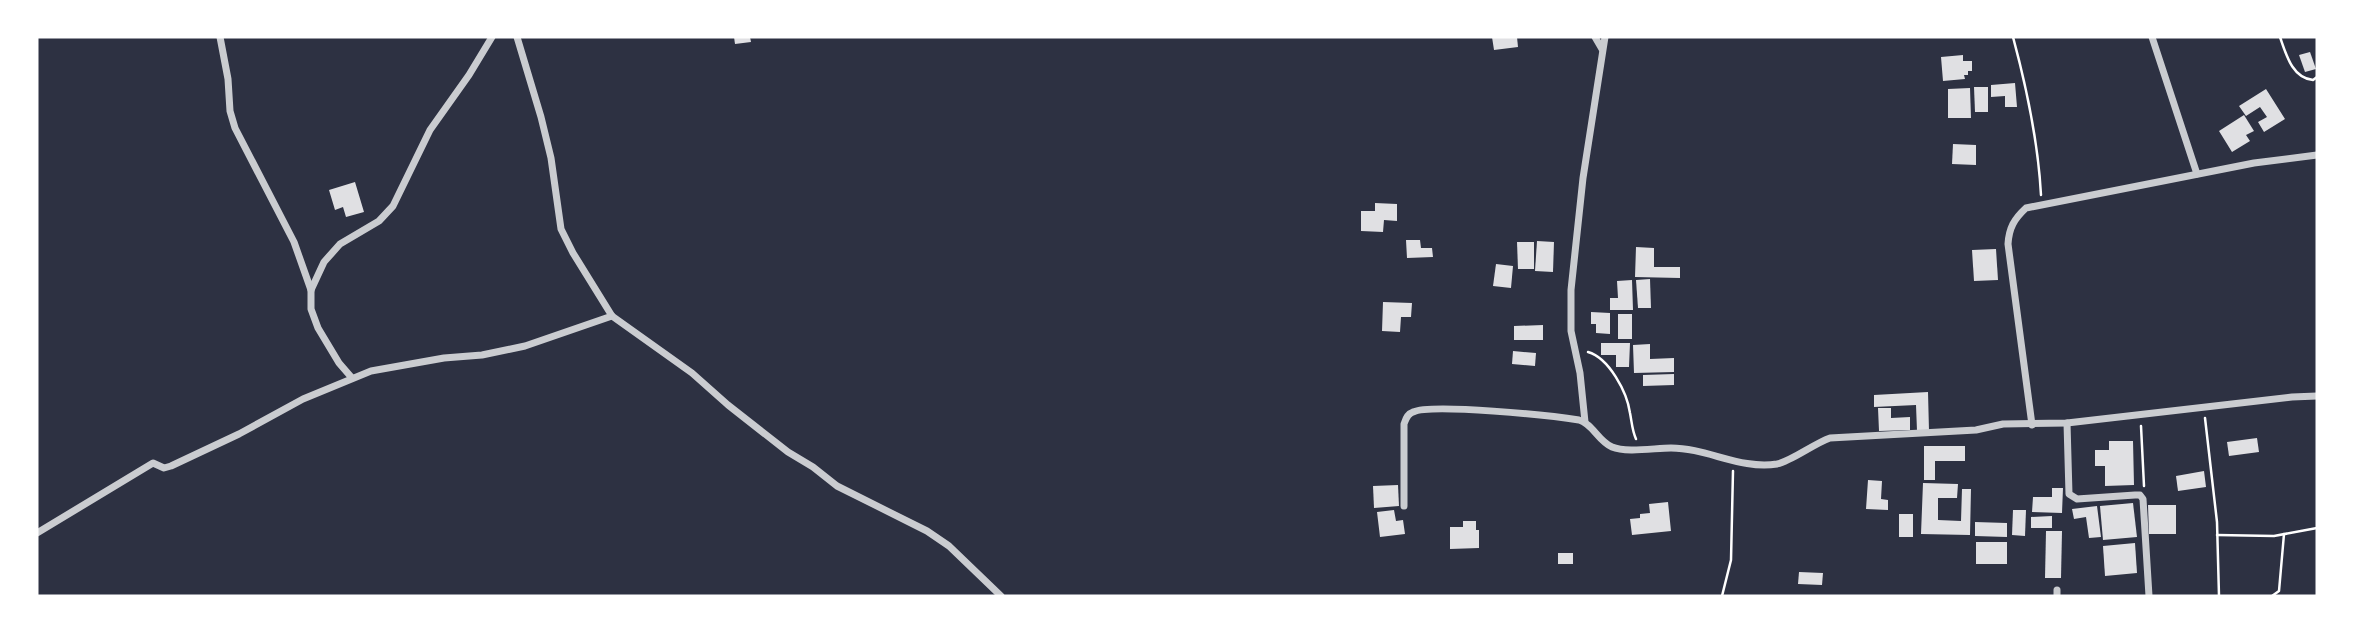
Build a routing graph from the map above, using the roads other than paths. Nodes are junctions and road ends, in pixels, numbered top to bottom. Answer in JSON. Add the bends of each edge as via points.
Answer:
{"nodes":[{"id":1,"x":220,"y":37,"type":"edge"},
{"id":2,"x":492,"y":37,"type":"edge"},
{"id":3,"x":517,"y":37,"type":"edge"},
{"id":4,"x":1595,"y":37,"type":"edge"},
{"id":5,"x":1605,"y":37,"type":"edge"},
{"id":6,"x":2152,"y":37,"type":"edge"},
{"id":7,"x":1602,"y":49,"type":"junction"},
{"id":8,"x":2317,"y":155,"type":"edge"},
{"id":9,"x":2197,"y":174,"type":"junction"},
{"id":10,"x":311,"y":290,"type":"junction"},
{"id":11,"x":612,"y":316,"type":"junction"},
{"id":12,"x":352,"y":378,"type":"junction"},
{"id":13,"x":2317,"y":396,"type":"edge"},
{"id":14,"x":1585,"y":422,"type":"junction"},
{"id":15,"x":2067,"y":423,"type":"junction"},
{"id":16,"x":2032,"y":425,"type":"junction"},
{"id":17,"x":1404,"y":506,"type":"dead end"},
{"id":18,"x":37,"y":533,"type":"edge"},
{"id":19,"x":1001,"y":596,"type":"edge"},
{"id":20,"x":2149,"y":596,"type":"edge"}],
"edges":[{"from":1,"to":10,"type":"street","via":[[235,128],[294,242]]},
{"from":2,"to":10,"type":"street","via":[[430,130],[393,206],[340,244],[324,262]]},
{"from":3,"to":11,"type":"street","via":[[551,158],[561,229]]},
{"from":4,"to":7,"type":"street"},
{"from":5,"to":7,"type":"street"},
{"from":6,"to":9,"type":"street"},
{"from":7,"to":14,"type":"street","via":[[1571,290],[1571,331]]},
{"from":8,"to":9,"type":"street"},
{"from":9,"to":16,"type":"street","via":[[2026,208],[2015,218],[2008,244]]},
{"from":10,"to":12,"type":"street","via":[[318,328]]},
{"from":11,"to":12,"type":"street","via":[[525,346],[387,367]]},
{"from":11,"to":19,"type":"street","via":[[837,486],[949,546]]},
{"from":12,"to":18,"type":"street","via":[[171,466],[153,463]]},
{"from":13,"to":15,"type":"street"},
{"from":14,"to":16,"type":"street","via":[[1610,446],[1621,449],[1685,448],[1754,464],[1778,464],[1830,438]]},
{"from":14,"to":17,"type":"street","via":[[1455,410],[1412,412],[1404,425]]},
{"from":15,"to":16,"type":"street"},
{"from":15,"to":20,"type":"street","via":[[2071,497],[2140,495],[2143,499]]}]}
